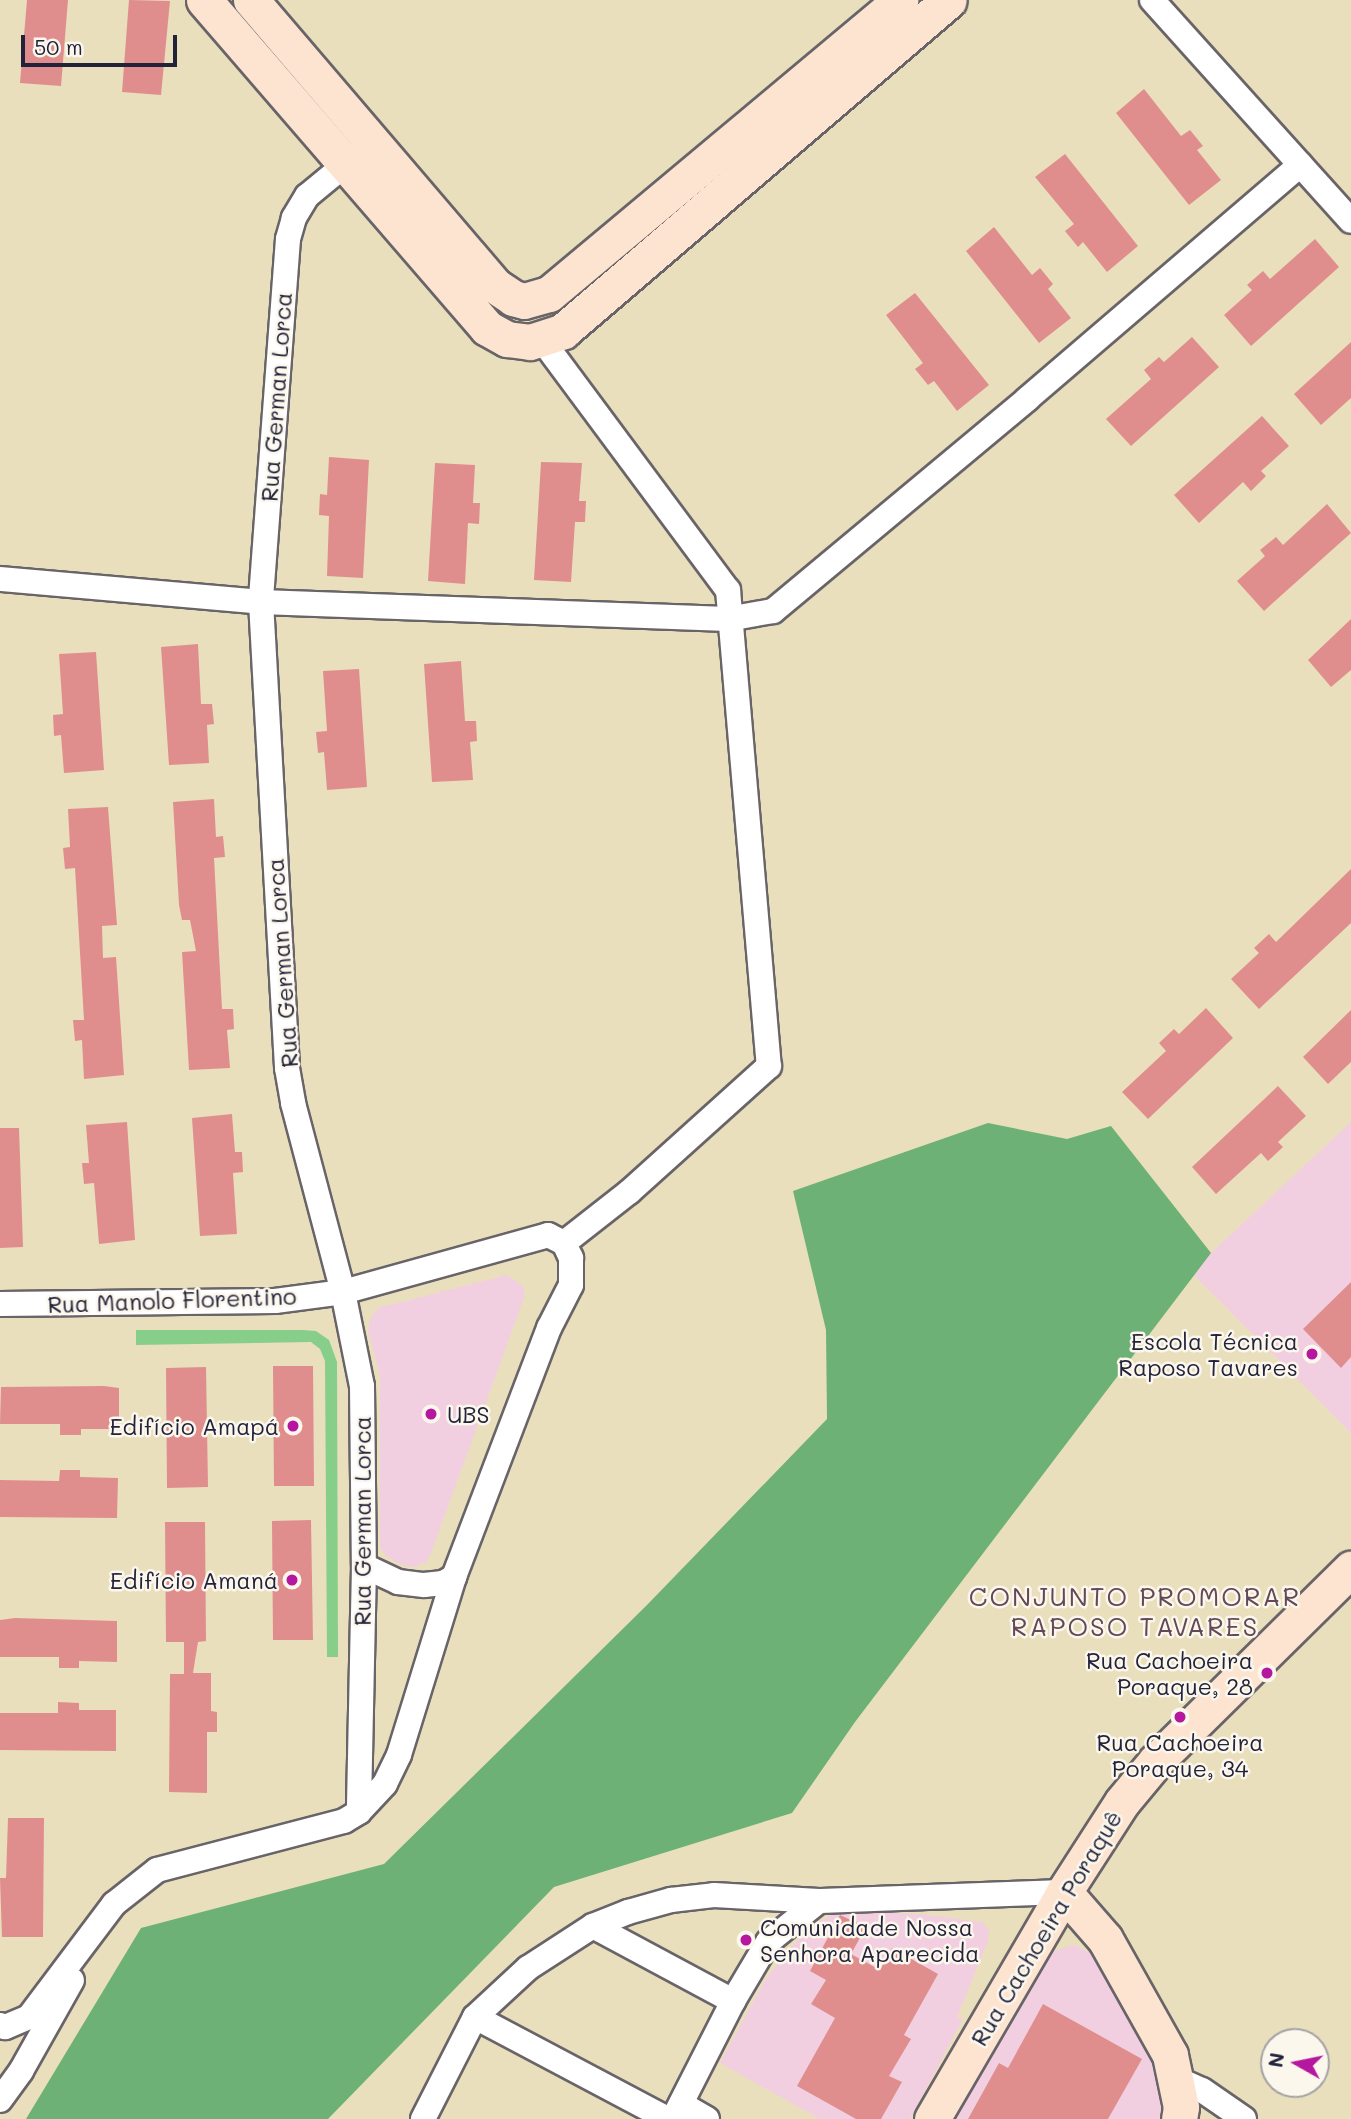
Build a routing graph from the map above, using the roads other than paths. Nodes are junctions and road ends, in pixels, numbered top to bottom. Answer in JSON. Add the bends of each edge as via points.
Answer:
{"nodes":[{"id":1,"x":204,"y":0,"type":"edge"},
{"id":2,"x":251,"y":0,"type":"edge"},
{"id":3,"x":1152,"y":0,"type":"edge"},
{"id":4,"x":920,"y":5,"type":"edge"},
{"id":5,"x":373,"y":142,"type":"junction"},
{"id":6,"x":346,"y":164,"type":"junction"},
{"id":7,"x":1300,"y":165,"type":"junction"},
{"id":8,"x":1351,"y":221,"type":"edge"},
{"id":9,"x":541,"y":340,"type":"junction"},
{"id":10,"x":0,"y":579,"type":"edge"},
{"id":11,"x":261,"y":602,"type":"junction"},
{"id":12,"x":728,"y":619,"type":"junction"},
{"id":13,"x":564,"y":1243,"type":"junction"},
{"id":14,"x":343,"y":1292,"type":"junction"},
{"id":15,"x":0,"y":1304,"type":"edge"},
{"id":16,"x":364,"y":1566,"type":"junction"},
{"id":17,"x":1351,"y":1569,"type":"edge"},
{"id":18,"x":454,"y":1577,"type":"junction"},
{"id":19,"x":359,"y":1812,"type":"junction"},
{"id":20,"x":1064,"y":1892,"type":"junction"},
{"id":21,"x":819,"y":1901,"type":"junction"},
{"id":22,"x":593,"y":1926,"type":"junction"},
{"id":23,"x":89,"y":1941,"type":"junction"},
{"id":24,"x":733,"y":2001,"type":"junction"},
{"id":25,"x":475,"y":2017,"type":"junction"},
{"id":26,"x":0,"y":2025,"type":"edge"},
{"id":27,"x":1177,"y":2078,"type":"junction"},
{"id":28,"x":0,"y":2100,"type":"edge"},
{"id":29,"x":674,"y":2114,"type":"edge"},
{"id":30,"x":423,"y":2119,"type":"edge"},
{"id":31,"x":707,"y":2119,"type":"edge"},
{"id":32,"x":932,"y":2119,"type":"edge"},
{"id":33,"x":1179,"y":2119,"type":"edge"},
{"id":34,"x":1244,"y":2119,"type":"edge"}],
"edges":[{"from":1,"to":6,"type":"street"},
{"from":2,"to":5,"type":"street"},
{"from":3,"to":7,"type":"street"},
{"from":4,"to":5,"type":"street","via":[[549,294],[533,300],[513,298],[494,285]]},
{"from":4,"to":9,"type":"street","via":[[562,331]]},
{"from":5,"to":6,"type":"street","name":"Rua German Lorca"},
{"from":6,"to":9,"type":"street","via":[[487,328],[508,339]]},
{"from":6,"to":11,"type":"street","name":"Rua German Lorca","via":[[307,196],[288,240]]},
{"from":7,"to":8,"type":"street"},
{"from":7,"to":12,"type":"street","via":[[773,611]]},
{"from":9,"to":12,"type":"street","via":[[728,590]]},
{"from":10,"to":11,"type":"street"},
{"from":11,"to":12,"type":"street"},
{"from":11,"to":14,"type":"street","name":"Rua German Lorca","via":[[287,1068]]},
{"from":12,"to":13,"type":"street","via":[[769,1066],[629,1192]]},
{"from":13,"to":14,"type":"street","name":"Rua Manolo Florentino","via":[[548,1235]]},
{"from":13,"to":18,"type":"street","via":[[571,1258],[571,1285],[549,1328]]},
{"from":14,"to":15,"type":"street","name":"Rua Manolo Florentino","via":[[275,1301]]},
{"from":14,"to":16,"type":"street","name":"Rua German Lorca","via":[[362,1386]]},
{"from":16,"to":18,"type":"street","via":[[398,1581],[424,1585]]},
{"from":16,"to":19,"type":"street","name":"Rua German Lorca"},
{"from":17,"to":20,"type":"street","name":"Rua Cachoeira Poraquê","via":[[1156,1761],[1094,1840]]},
{"from":18,"to":19,"type":"street","via":[[393,1770]]},
{"from":19,"to":23,"type":"street","via":[[337,1823],[157,1870],[114,1904]]},
{"from":20,"to":21,"type":"street"},
{"from":20,"to":27,"type":"street","via":[[1105,1940],[1170,2055]]},
{"from":20,"to":32,"type":"street","name":"Rua Cachoeira Poraquê"},
{"from":21,"to":22,"type":"street","via":[[714,1895],[671,1900]]},
{"from":21,"to":24,"type":"street","via":[[768,1942]]},
{"from":22,"to":24,"type":"street"},
{"from":22,"to":25,"type":"street","via":[[528,1968]]},
{"from":23,"to":26,"type":"street","via":[[29,2017]]},
{"from":23,"to":28,"type":"street","via":[[67,1993]]},
{"from":24,"to":29,"type":"street"},
{"from":25,"to":29,"type":"street"},
{"from":25,"to":30,"type":"street"},
{"from":27,"to":33,"type":"street"},
{"from":27,"to":34,"type":"street"},
{"from":29,"to":31,"type":"street"}]}
